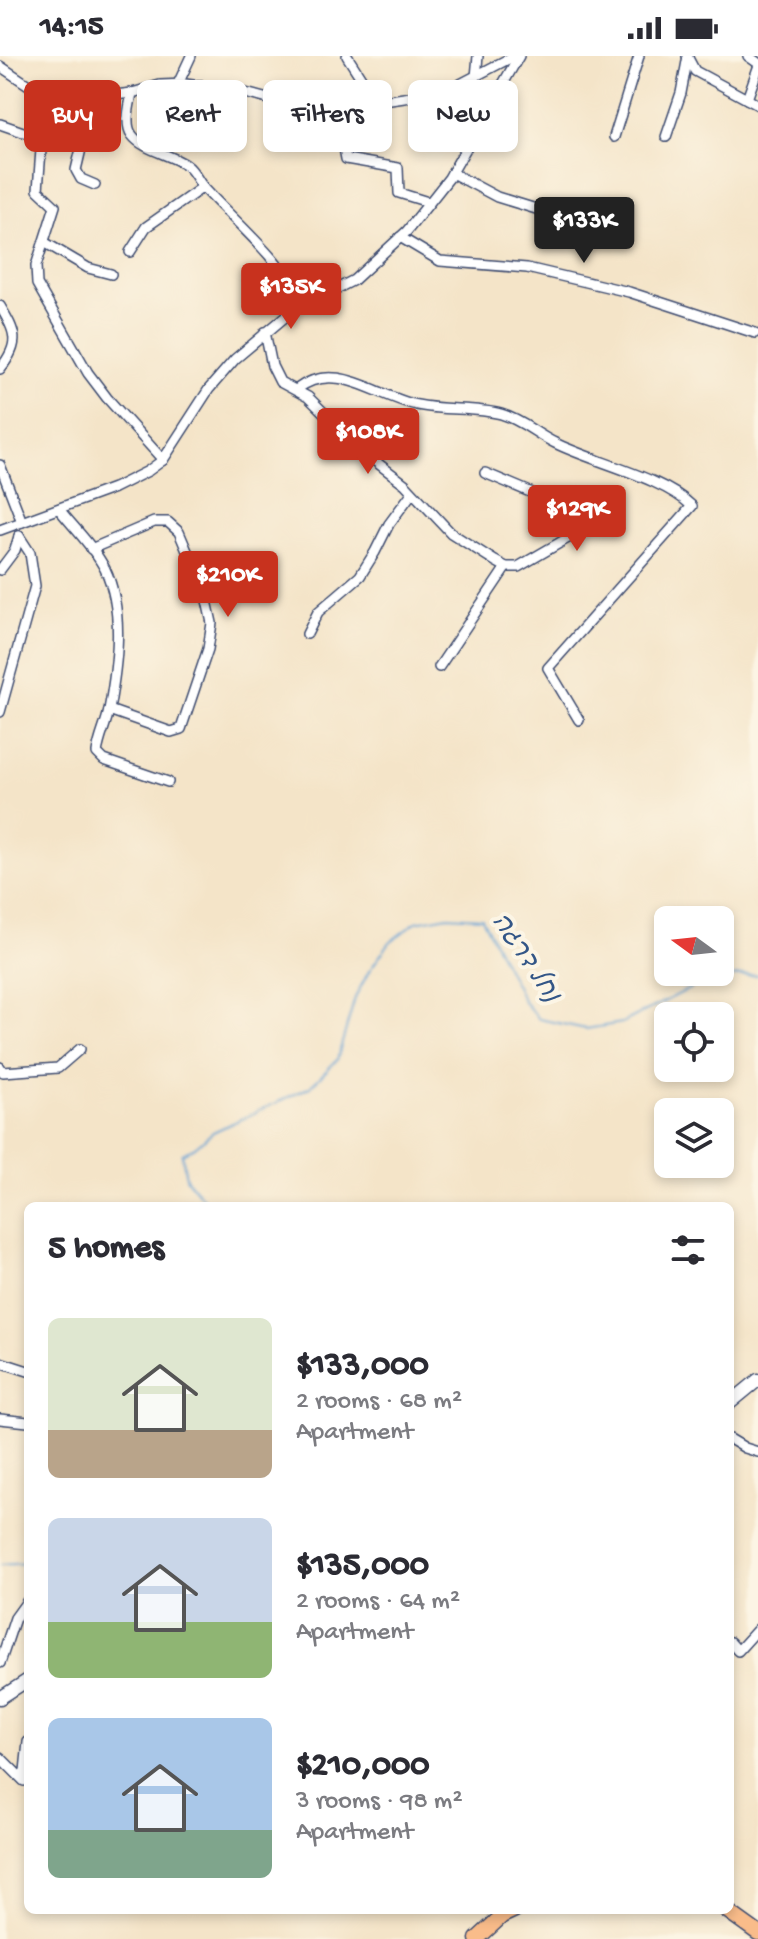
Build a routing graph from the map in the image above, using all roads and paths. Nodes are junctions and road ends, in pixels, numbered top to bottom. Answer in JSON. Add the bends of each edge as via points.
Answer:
{"nodes":[{"id":1,"x":191,"y":56,"type":"edge"},
{"id":2,"x":347,"y":56,"type":"edge"},
{"id":3,"x":478,"y":56,"type":"edge"},
{"id":4,"x":516,"y":56,"type":"edge"},
{"id":5,"x":639,"y":56,"type":"edge"},
{"id":6,"x":687,"y":56,"type":"edge"},
{"id":7,"x":748,"y":56,"type":"edge"},
{"id":8,"x":0,"y":66,"type":"edge"},
{"id":9,"x":758,"y":66,"type":"edge"},
{"id":10,"x":476,"y":77,"type":"junction"},
{"id":11,"x":180,"y":80,"type":"edge"},
{"id":12,"x":362,"y":80,"type":"edge"},
{"id":13,"x":24,"y":82,"type":"edge"},
{"id":14,"x":137,"y":92,"type":"edge"},
{"id":15,"x":132,"y":93,"type":"junction"},
{"id":16,"x":121,"y":94,"type":"edge"},
{"id":17,"x":747,"y":99,"type":"junction"},
{"id":18,"x":392,"y":100,"type":"edge"},
{"id":19,"x":758,"y":105,"type":"edge"},
{"id":20,"x":0,"y":124,"type":"edge"},
{"id":21,"x":24,"y":132,"type":"edge"},
{"id":22,"x":614,"y":137,"type":"dead end"},
{"id":23,"x":666,"y":137,"type":"dead end"},
{"id":24,"x":42,"y":152,"type":"edge"},
{"id":25,"x":80,"y":152,"type":"edge"},
{"id":26,"x":345,"y":152,"type":"edge"},
{"id":27,"x":452,"y":173,"type":"junction"},
{"id":28,"x":95,"y":185,"type":"dead end"},
{"id":29,"x":203,"y":187,"type":"junction"},
{"id":30,"x":428,"y":202,"type":"junction"},
{"id":31,"x":546,"y":212,"type":"dead end"},
{"id":32,"x":400,"y":237,"type":"junction"},
{"id":33,"x":44,"y":242,"type":"junction"},
{"id":34,"x":130,"y":252,"type":"dead end"},
{"id":35,"x":111,"y":274,"type":"dead end"},
{"id":36,"x":303,"y":305,"type":"junction"},
{"id":37,"x":0,"y":306,"type":"edge"},
{"id":38,"x":265,"y":332,"type":"junction"},
{"id":39,"x":755,"y":333,"type":"dead end"},
{"id":40,"x":0,"y":369,"type":"edge"},
{"id":41,"x":297,"y":389,"type":"junction"},
{"id":42,"x":163,"y":460,"type":"junction"},
{"id":43,"x":0,"y":465,"type":"edge"},
{"id":44,"x":485,"y":473,"type":"dead end"},
{"id":45,"x":412,"y":493,"type":"junction"},
{"id":46,"x":59,"y":509,"type":"junction"},
{"id":47,"x":618,"y":509,"type":"dead end"},
{"id":48,"x":22,"y":522,"type":"junction"},
{"id":49,"x":592,"y":525,"type":"junction"},
{"id":50,"x":0,"y":530,"type":"edge"},
{"id":51,"x":91,"y":549,"type":"junction"},
{"id":52,"x":506,"y":567,"type":"junction"},
{"id":53,"x":0,"y":570,"type":"edge"},
{"id":54,"x":307,"y":634,"type":"dead end"},
{"id":55,"x":439,"y":667,"type":"dead end"},
{"id":56,"x":109,"y":710,"type":"junction"},
{"id":57,"x":0,"y":712,"type":"edge"},
{"id":58,"x":579,"y":720,"type":"dead end"},
{"id":59,"x":168,"y":782,"type":"dead end"},
{"id":60,"x":80,"y":1049,"type":"dead end"},
{"id":61,"x":0,"y":1067,"type":"edge"},
{"id":62,"x":0,"y":1362,"type":"edge"},
{"id":63,"x":24,"y":1370,"type":"edge"},
{"id":64,"x":758,"y":1380,"type":"edge"},
{"id":65,"x":734,"y":1400,"type":"edge"},
{"id":66,"x":0,"y":1419,"type":"edge"},
{"id":67,"x":24,"y":1422,"type":"edge"},
{"id":68,"x":734,"y":1441,"type":"edge"},
{"id":69,"x":758,"y":1452,"type":"edge"},
{"id":70,"x":24,"y":1606,"type":"edge"},
{"id":71,"x":758,"y":1629,"type":"edge"},
{"id":72,"x":734,"y":1646,"type":"edge"},
{"id":73,"x":0,"y":1663,"type":"edge"},
{"id":74,"x":24,"y":1683,"type":"edge"},
{"id":75,"x":0,"y":1698,"type":"edge"},
{"id":76,"x":0,"y":1757,"type":"edge"},
{"id":77,"x":24,"y":1781,"type":"edge"},
{"id":78,"x":506,"y":1914,"type":"edge"},
{"id":79,"x":732,"y":1914,"type":"edge"},
{"id":80,"x":758,"y":1933,"type":"edge"},
{"id":81,"x":477,"y":1939,"type":"edge"}],
"edges":[{"from":1,"to":11,"type":"street"},
{"from":2,"to":12,"type":"street"},
{"from":3,"to":10,"type":"street"},
{"from":4,"to":10,"type":"street"},
{"from":4,"to":27,"type":"street"},
{"from":5,"to":22,"type":"street"},
{"from":6,"to":17,"type":"street","via":[[695,71]]},
{"from":6,"to":23,"type":"street"},
{"from":7,"to":9,"type":"street"},
{"from":8,"to":13,"type":"street"},
{"from":9,"to":17,"type":"street"},
{"from":10,"to":18,"type":"street","via":[[445,92]]},
{"from":14,"to":15,"type":"street"},
{"from":15,"to":16,"type":"street"},
{"from":15,"to":29,"type":"street","via":[[133,136],[189,167]]},
{"from":17,"to":19,"type":"street"},
{"from":20,"to":21,"type":"street"},
{"from":24,"to":33,"type":"street","via":[[38,190],[55,206]]},
{"from":25,"to":28,"type":"street","via":[[76,170]]},
{"from":26,"to":30,"type":"street","via":[[346,159],[398,168],[399,193]]},
{"from":27,"to":30,"type":"street"},
{"from":27,"to":31,"type":"street","via":[[497,197]]},
{"from":29,"to":34,"type":"street","via":[[146,227]]},
{"from":29,"to":36,"type":"street","via":[[281,270]]},
{"from":30,"to":32,"type":"street"},
{"from":32,"to":36,"type":"street","via":[[354,280]]},
{"from":32,"to":39,"type":"street","via":[[440,261],[527,268],[629,292]]},
{"from":33,"to":35,"type":"street","via":[[88,268]]},
{"from":33,"to":42,"type":"street","via":[[37,284],[88,373]]},
{"from":36,"to":38,"type":"street"},
{"from":37,"to":40,"type":"street","via":[[15,343]]},
{"from":38,"to":41,"type":"street","via":[[275,375]]},
{"from":38,"to":42,"type":"street","via":[[220,374]]},
{"from":41,"to":45,"type":"street"},
{"from":41,"to":58,"type":"street","via":[[315,379],[339,378],[414,405],[503,415],[692,506],[548,668]]},
{"from":42,"to":46,"type":"street","via":[[131,481]]},
{"from":43,"to":48,"type":"street"},
{"from":44,"to":49,"type":"street","via":[[549,500],[572,502]]},
{"from":45,"to":52,"type":"street","via":[[451,533]]},
{"from":45,"to":54,"type":"street","via":[[360,576],[318,612]]},
{"from":46,"to":48,"type":"street"},
{"from":46,"to":51,"type":"street"},
{"from":47,"to":49,"type":"street"},
{"from":48,"to":50,"type":"street"},
{"from":49,"to":52,"type":"street","via":[[518,567]]},
{"from":51,"to":56,"type":"street","via":[[105,569],[115,601]]},
{"from":51,"to":56,"type":"street","via":[[154,522],[168,522],[179,532],[212,623],[181,729],[171,732]]},
{"from":52,"to":55,"type":"street"},
{"from":53,"to":57,"type":"street","via":[[19,536],[30,553],[35,586]]},
{"from":56,"to":59,"type":"street","via":[[100,758]]},
{"from":60,"to":61,"type":"street","via":[[58,1068],[3,1072]]},
{"from":62,"to":63,"type":"street"},
{"from":64,"to":65,"type":"street"},
{"from":66,"to":67,"type":"street"},
{"from":68,"to":69,"type":"street"},
{"from":70,"to":73,"type":"street"},
{"from":71,"to":72,"type":"street","via":[[738,1651]]},
{"from":74,"to":75,"type":"street"},
{"from":76,"to":77,"type":"street"},
{"from":78,"to":81,"type":"main road"},
{"from":79,"to":80,"type":"main road"}]}
